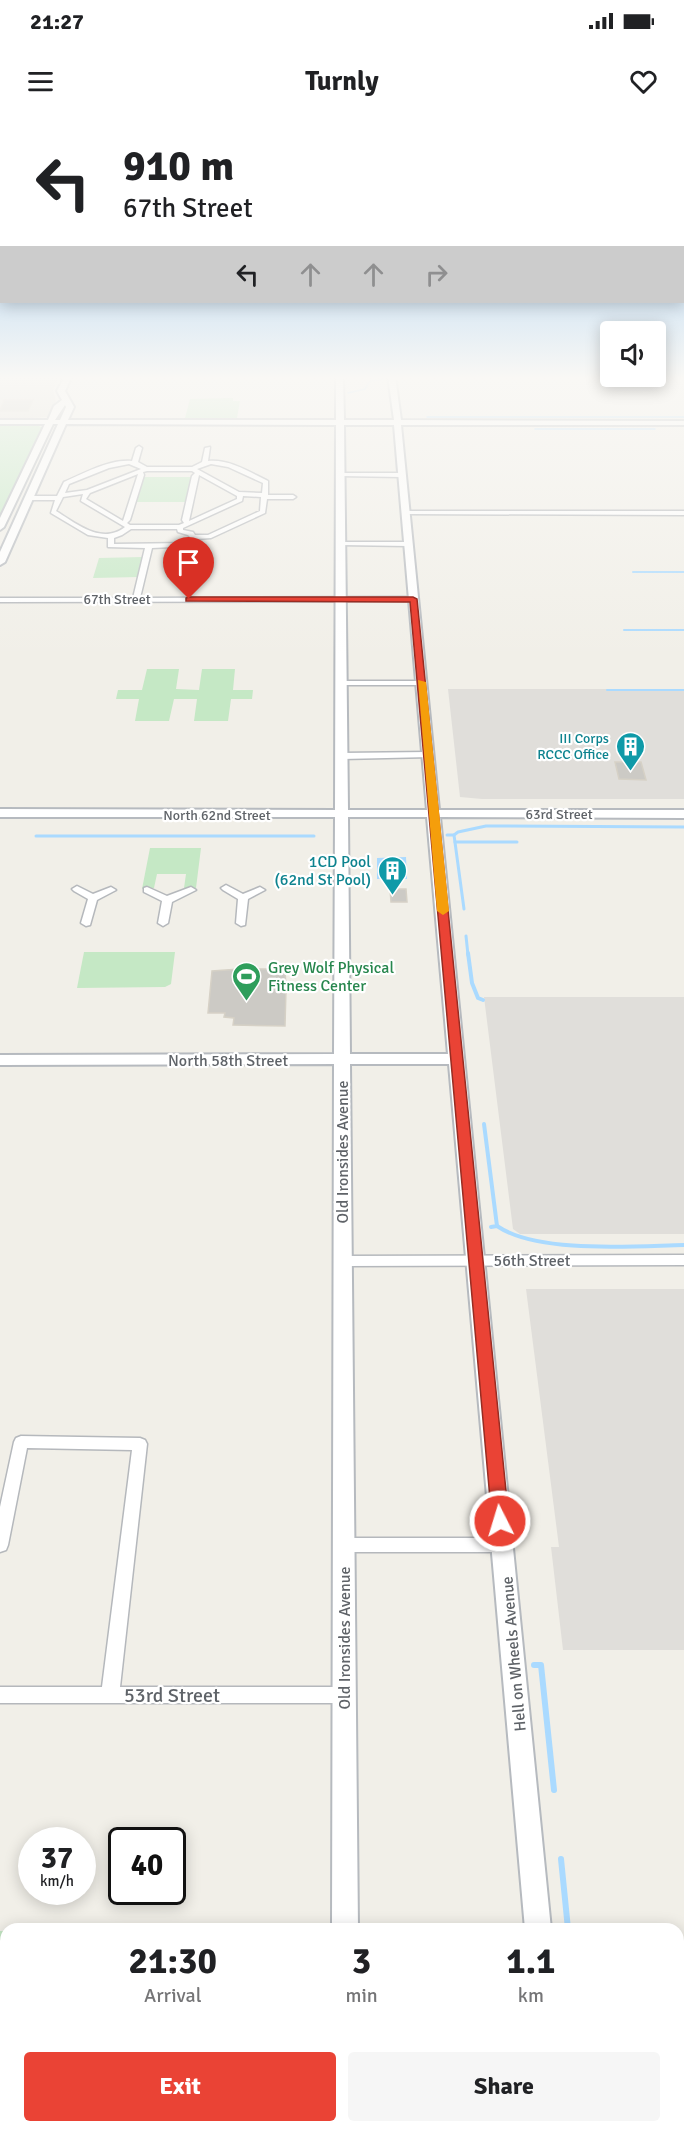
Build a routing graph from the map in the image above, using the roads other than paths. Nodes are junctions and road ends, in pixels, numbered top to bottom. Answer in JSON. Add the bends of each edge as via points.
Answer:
{"nodes":[{"id":1,"x":27,"y":470,"type":"edge"},
{"id":2,"x":42,"y":470,"type":"edge"},
{"id":3,"x":100,"y":470,"type":"edge"},
{"id":4,"x":239,"y":470,"type":"edge"},
{"id":5,"x":341,"y":470,"type":"edge"},
{"id":6,"x":402,"y":470,"type":"edge"},
{"id":7,"x":143,"y":471,"type":"junction"},
{"id":8,"x":196,"y":471,"type":"junction"},
{"id":9,"x":341,"y":475,"type":"junction"},
{"id":10,"x":402,"y":475,"type":"junction"},
{"id":11,"x":88,"y":492,"type":"junction"},
{"id":12,"x":59,"y":497,"type":"junction"},
{"id":13,"x":238,"y":497,"type":"junction"},
{"id":14,"x":264,"y":497,"type":"junction"},
{"id":15,"x":293,"y":497,"type":"dead end"},
{"id":16,"x":29,"y":498,"type":"junction"},
{"id":17,"x":84,"y":502,"type":"junction"},
{"id":18,"x":406,"y":513,"type":"junction"},
{"id":19,"x":684,"y":513,"type":"edge"},
{"id":20,"x":126,"y":525,"type":"junction"},
{"id":21,"x":184,"y":525,"type":"junction"},
{"id":22,"x":0,"y":527,"type":"edge"},
{"id":23,"x":111,"y":537,"type":"junction"},
{"id":24,"x":193,"y":537,"type":"junction"},
{"id":25,"x":342,"y":544,"type":"junction"},
{"id":26,"x":408,"y":544,"type":"junction"},
{"id":27,"x":149,"y":546,"type":"junction"},
{"id":28,"x":0,"y":562,"type":"edge"},
{"id":29,"x":341,"y":599,"type":"junction"},
{"id":30,"x":413,"y":599,"type":"junction"},
{"id":31,"x":0,"y":600,"type":"edge"},
{"id":32,"x":136,"y":600,"type":"junction"},
{"id":33,"x":342,"y":683,"type":"junction"},
{"id":34,"x":421,"y":683,"type":"junction"},
{"id":35,"x":428,"y":755,"type":"junction"},
{"id":36,"x":342,"y":756,"type":"junction"},
{"id":37,"x":0,"y":813,"type":"edge"},
{"id":38,"x":342,"y":814,"type":"junction"},
{"id":39,"x":433,"y":814,"type":"junction"},
{"id":40,"x":684,"y":814,"type":"edge"},
{"id":41,"x":226,"y":888,"type":"dead end"},
{"id":42,"x":77,"y":889,"type":"dead end"},
{"id":43,"x":111,"y":890,"type":"dead end"},
{"id":44,"x":147,"y":890,"type":"dead end"},
{"id":45,"x":260,"y":890,"type":"dead end"},
{"id":46,"x":191,"y":891,"type":"dead end"},
{"id":47,"x":93,"y":898,"type":"junction"},
{"id":48,"x":243,"y":898,"type":"junction"},
{"id":49,"x":167,"y":900,"type":"junction"},
{"id":50,"x":86,"y":923,"type":"dead end"},
{"id":51,"x":163,"y":923,"type":"dead end"},
{"id":52,"x":241,"y":923,"type":"dead end"},
{"id":53,"x":457,"y":1059,"type":"junction"},
{"id":54,"x":0,"y":1060,"type":"edge"},
{"id":55,"x":342,"y":1060,"type":"junction"},
{"id":56,"x":475,"y":1260,"type":"junction"},
{"id":57,"x":684,"y":1260,"type":"edge"},
{"id":58,"x":343,"y":1261,"type":"junction"},
{"id":59,"x":0,"y":1545,"type":"edge"},
{"id":60,"x":344,"y":1545,"type":"junction"},
{"id":61,"x":503,"y":1545,"type":"junction"},
{"id":62,"x":0,"y":1695,"type":"edge"},
{"id":63,"x":110,"y":1695,"type":"junction"},
{"id":64,"x":343,"y":1695,"type":"junction"},
{"id":65,"x":345,"y":1923,"type":"edge"},
{"id":66,"x":537,"y":1923,"type":"edge"}],
"edges":[{"from":1,"to":22,"type":"street"},
{"from":2,"to":16,"type":"street"},
{"from":3,"to":12,"type":"street","via":[[66,483]]},
{"from":4,"to":14,"type":"street","via":[[266,482]]},
{"from":5,"to":9,"type":"street","name":"Old Ironsides Avenue"},
{"from":6,"to":10,"type":"street","name":"Hell on Wheels Avenue"},
{"from":7,"to":8,"type":"street"},
{"from":7,"to":11,"type":"street"},
{"from":7,"to":20,"type":"street"},
{"from":8,"to":13,"type":"street"},
{"from":8,"to":21,"type":"street"},
{"from":9,"to":10,"type":"street"},
{"from":9,"to":25,"type":"street","name":"Old Ironsides Avenue"},
{"from":10,"to":18,"type":"street","name":"Hell on Wheels Avenue"},
{"from":11,"to":12,"type":"street"},
{"from":11,"to":17,"type":"street"},
{"from":12,"to":16,"type":"street"},
{"from":12,"to":17,"type":"street"},
{"from":12,"to":23,"type":"street","via":[[53,512],[96,537]]},
{"from":13,"to":14,"type":"street"},
{"from":13,"to":21,"type":"street"},
{"from":14,"to":15,"type":"street"},
{"from":14,"to":24,"type":"street","via":[[263,512],[209,537]]},
{"from":16,"to":28,"type":"street"},
{"from":17,"to":20,"type":"street"},
{"from":18,"to":19,"type":"street"},
{"from":18,"to":26,"type":"street","name":"Hell on Wheels Avenue"},
{"from":20,"to":21,"type":"street"},
{"from":20,"to":23,"type":"street"},
{"from":21,"to":24,"type":"street","via":[[180,531]]},
{"from":23,"to":27,"type":"street","via":[[110,546]]},
{"from":24,"to":27,"type":"street","via":[[191,545]]},
{"from":25,"to":26,"type":"street"},
{"from":25,"to":29,"type":"street","name":"Old Ironsides Avenue"},
{"from":26,"to":30,"type":"street","name":"Hell on Wheels Avenue"},
{"from":27,"to":32,"type":"street"},
{"from":29,"to":30,"type":"street","name":"67th Street"},
{"from":29,"to":32,"type":"street","name":"67th Street"},
{"from":29,"to":33,"type":"street","name":"Old Ironsides Avenue"},
{"from":30,"to":34,"type":"street","name":"Hell on Wheels Avenue"},
{"from":31,"to":32,"type":"street","name":"67th Street"},
{"from":33,"to":34,"type":"street"},
{"from":33,"to":36,"type":"street","name":"Old Ironsides Avenue"},
{"from":34,"to":35,"type":"street","name":"Hell on Wheels Avenue"},
{"from":35,"to":36,"type":"street"},
{"from":35,"to":39,"type":"street","name":"Hell on Wheels Avenue"},
{"from":36,"to":38,"type":"street","name":"Old Ironsides Avenue"},
{"from":37,"to":38,"type":"street","name":"North 62nd Street"},
{"from":38,"to":39,"type":"street","name":"North 62nd Street"},
{"from":38,"to":55,"type":"street","name":"Old Ironsides Avenue"},
{"from":39,"to":40,"type":"street","name":"63rd Street"},
{"from":39,"to":53,"type":"street","name":"Hell on Wheels Avenue"},
{"from":41,"to":48,"type":"street"},
{"from":42,"to":47,"type":"street"},
{"from":43,"to":47,"type":"street"},
{"from":44,"to":49,"type":"street"},
{"from":45,"to":48,"type":"street"},
{"from":46,"to":49,"type":"street"},
{"from":47,"to":50,"type":"street"},
{"from":48,"to":52,"type":"street"},
{"from":49,"to":51,"type":"street"},
{"from":53,"to":55,"type":"street","name":"North 58th Street"},
{"from":53,"to":56,"type":"street","name":"Hell on Wheels Avenue"},
{"from":54,"to":55,"type":"street","name":"North 58th Street"},
{"from":55,"to":58,"type":"street","name":"Old Ironsides Avenue"},
{"from":56,"to":57,"type":"street","name":"56th Street"},
{"from":56,"to":58,"type":"street","name":"56th Street"},
{"from":56,"to":61,"type":"street","name":"Hell on Wheels Avenue"},
{"from":58,"to":60,"type":"street","name":"Old Ironsides Avenue"},
{"from":59,"to":63,"type":"street","via":[[21,1442],[140,1444]]},
{"from":60,"to":61,"type":"street"},
{"from":60,"to":64,"type":"street","name":"Old Ironsides Avenue"},
{"from":61,"to":66,"type":"street","name":"Hell on Wheels Avenue"},
{"from":62,"to":63,"type":"street","name":"53rd Street"},
{"from":63,"to":64,"type":"street","name":"53rd Street"},
{"from":64,"to":65,"type":"street","name":"Old Ironsides Avenue"}]}
